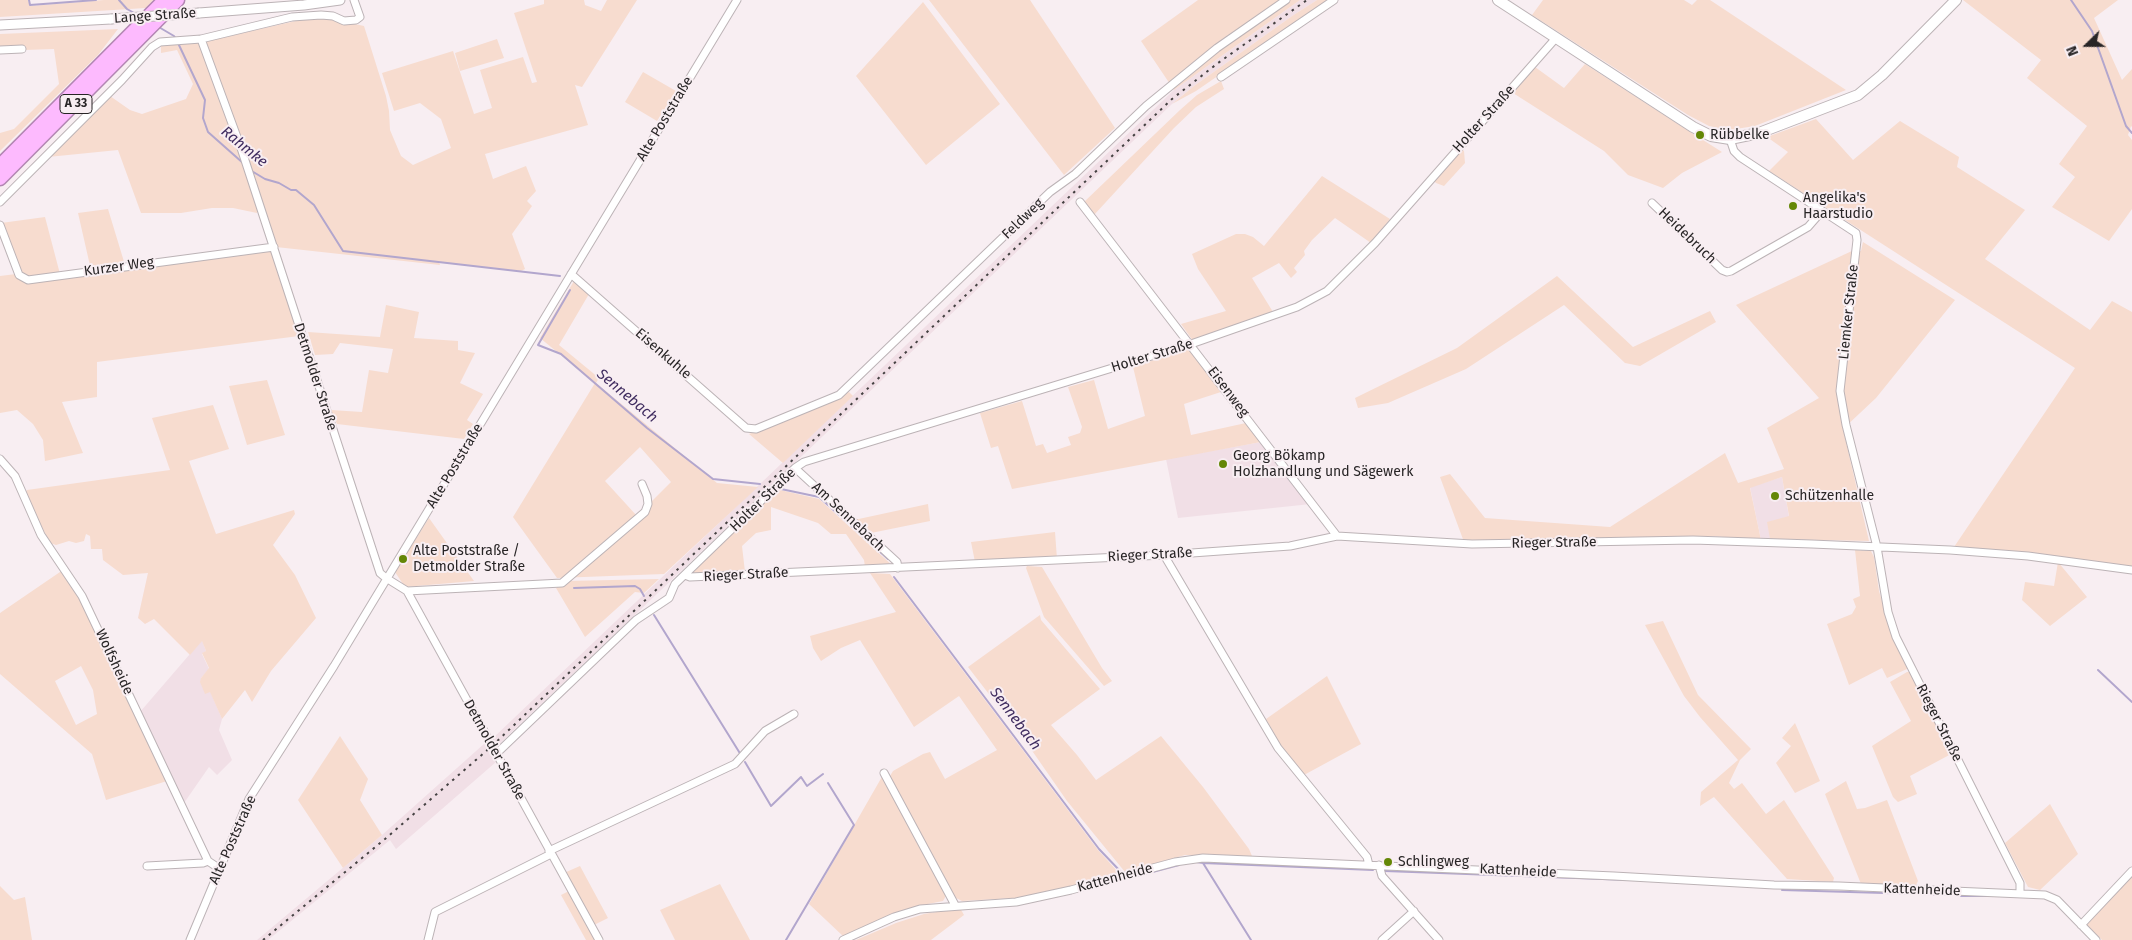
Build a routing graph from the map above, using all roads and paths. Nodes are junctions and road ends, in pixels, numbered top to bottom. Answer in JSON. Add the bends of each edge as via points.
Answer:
{"nodes":[{"id":1,"x":164,"y":0,"type":"edge"},
{"id":2,"x":178,"y":0,"type":"edge"},
{"id":3,"x":340,"y":0,"type":"edge"},
{"id":4,"x":354,"y":0,"type":"edge"},
{"id":5,"x":737,"y":0,"type":"edge"},
{"id":6,"x":1286,"y":0,"type":"edge"},
{"id":7,"x":1334,"y":0,"type":"edge"},
{"id":8,"x":1498,"y":0,"type":"edge"},
{"id":9,"x":1956,"y":0,"type":"edge"},
{"id":10,"x":151,"y":21,"type":"junction"},
{"id":11,"x":0,"y":25,"type":"edge"},
{"id":12,"x":201,"y":39,"type":"junction"},
{"id":13,"x":1558,"y":40,"type":"junction"},
{"id":14,"x":22,"y":49,"type":"dead end"},
{"id":15,"x":0,"y":50,"type":"edge"},
{"id":16,"x":1221,"y":78,"type":"dead end"},
{"id":17,"x":1730,"y":139,"type":"junction"},
{"id":18,"x":0,"y":165,"type":"edge"},
{"id":19,"x":0,"y":179,"type":"edge"},
{"id":20,"x":0,"y":202,"type":"edge"},
{"id":21,"x":1080,"y":202,"type":"dead end"},
{"id":22,"x":1652,"y":203,"type":"dead end"},
{"id":23,"x":1822,"y":211,"type":"junction"},
{"id":24,"x":0,"y":225,"type":"edge"},
{"id":25,"x":274,"y":247,"type":"junction"},
{"id":26,"x":571,"y":274,"type":"junction"},
{"id":27,"x":1191,"y":344,"type":"junction"},
{"id":28,"x":756,"y":429,"type":"joint"},
{"id":29,"x":0,"y":459,"type":"edge"},
{"id":30,"x":795,"y":468,"type":"junction"},
{"id":31,"x":642,"y":484,"type":"dead end"},
{"id":32,"x":1337,"y":536,"type":"junction"},
{"id":33,"x":1877,"y":547,"type":"junction"},
{"id":34,"x":1164,"y":555,"type":"junction"},
{"id":35,"x":898,"y":568,"type":"junction"},
{"id":36,"x":2132,"y":570,"type":"edge"},
{"id":37,"x":685,"y":575,"type":"junction"},
{"id":38,"x":386,"y":578,"type":"junction"},
{"id":39,"x":407,"y":591,"type":"junction"},
{"id":40,"x":794,"y":714,"type":"dead end"},
{"id":41,"x":496,"y":754,"type":"junction"},
{"id":42,"x":884,"y":773,"type":"dead end"},
{"id":43,"x":550,"y":852,"type":"junction"},
{"id":44,"x":208,"y":861,"type":"junction"},
{"id":45,"x":1369,"y":865,"type":"junction"},
{"id":46,"x":1379,"y":865,"type":"junction"},
{"id":47,"x":147,"y":866,"type":"dead end"},
{"id":48,"x":220,"y":869,"type":"junction"},
{"id":49,"x":2132,"y":871,"type":"edge"},
{"id":50,"x":2020,"y":893,"type":"junction"},
{"id":51,"x":955,"y":905,"type":"junction"},
{"id":52,"x":1414,"y":911,"type":"junction"},
{"id":53,"x":2081,"y":925,"type":"junction"},
{"id":54,"x":190,"y":940,"type":"edge"},
{"id":55,"x":428,"y":940,"type":"edge"},
{"id":56,"x":599,"y":940,"type":"edge"},
{"id":57,"x":843,"y":940,"type":"edge"},
{"id":58,"x":1382,"y":940,"type":"edge"},
{"id":59,"x":1439,"y":940,"type":"edge"},
{"id":60,"x":2096,"y":940,"type":"edge"}],
"edges":[{"from":1,"to":10,"type":"highway","number":"A 33"},
{"from":2,"to":10,"type":"highway","number":"A 33"},
{"from":3,"to":11,"type":"street","name":"Lange Straße","bridge":true,"via":[[199,13]]},
{"from":4,"to":12,"type":"street","via":[[360,16],[356,20],[321,15],[292,18]]},
{"from":5,"to":26,"type":"street","name":"Alte Poststraße"},
{"from":6,"to":28,"type":"street","name":"Feldweg","via":[[1204,58],[1146,106],[1075,174],[1050,192],[838,395]]},
{"from":7,"to":16,"type":"street"},
{"from":8,"to":13,"type":"main road"},
{"from":9,"to":17,"type":"main road","via":[[1858,95],[1759,134]]},
{"from":10,"to":18,"type":"highway","number":"A 33"},
{"from":10,"to":19,"type":"highway","number":"A 33"},
{"from":12,"to":20,"type":"street","via":[[160,42],[152,47]]},
{"from":12,"to":25,"type":"street","name":"Detmolder Straße"},
{"from":13,"to":17,"type":"main road","via":[[1692,127],[1711,136]]},
{"from":13,"to":27,"type":"street","name":"Holter Straße","via":[[1334,286],[1302,304]]},
{"from":14,"to":15,"type":"street"},
{"from":17,"to":23,"type":"street","name":"Liemker Straße","via":[[1740,157]]},
{"from":21,"to":27,"type":"street","name":"Eisenweg"},
{"from":22,"to":23,"type":"street","name":"Heidebruch","via":[[1726,272],[1808,226]]},
{"from":23,"to":33,"type":"street","name":"Liemker Straße","via":[[1856,233],[1840,391]]},
{"from":24,"to":25,"type":"street","name":"Kurzer Weg","via":[[19,275],[28,280]]},
{"from":25,"to":38,"type":"street","name":"Detmolder Straße","via":[[380,573]]},
{"from":26,"to":28,"type":"street","name":"Eisenkuhle","via":[[746,428]]},
{"from":26,"to":38,"type":"street","name":"Alte Poststraße"},
{"from":27,"to":30,"type":"street","name":"Holter Straße","via":[[814,458]]},
{"from":27,"to":32,"type":"street","name":"Eisenweg"},
{"from":29,"to":44,"type":"street","name":"Wolfsheide","via":[[15,476],[41,535],[96,623]]},
{"from":30,"to":35,"type":"street","name":"Am Sennebach","via":[[897,562]]},
{"from":30,"to":37,"type":"street","name":"Holter Straße"},
{"from":31,"to":39,"type":"street","via":[[648,504],[645,512],[562,583]]},
{"from":32,"to":33,"type":"street","name":"Rieger Straße","via":[[1472,544],[1693,540]]},
{"from":32,"to":34,"type":"street","name":"Rieger Straße","via":[[1290,546]]},
{"from":33,"to":36,"type":"street","name":"Rieger Straße","via":[[2028,556]]},
{"from":33,"to":50,"type":"street","name":"Rieger Straße","via":[[1888,612],[1896,636],[2020,883]]},
{"from":34,"to":35,"type":"street","name":"Rieger Straße"},
{"from":34,"to":45,"type":"street","via":[[1278,748],[1367,857]]},
{"from":35,"to":37,"type":"street","name":"Rieger Straße"},
{"from":37,"to":41,"type":"street","name":"Rieger Straße","via":[[675,584],[669,598],[636,620]]},
{"from":38,"to":39,"type":"street","name":"Detmolder Straße"},
{"from":38,"to":48,"type":"street","name":"Alte Poststraße","via":[[249,799]]},
{"from":39,"to":41,"type":"street","name":"Detmolder Straße"},
{"from":40,"to":43,"type":"street","via":[[765,731],[735,764]]},
{"from":41,"to":43,"type":"street","name":"Detmolder Straße"},
{"from":42,"to":51,"type":"street"},
{"from":43,"to":55,"type":"street","via":[[435,912]]},
{"from":43,"to":56,"type":"street","name":"Detmolder Straße"},
{"from":44,"to":47,"type":"street"},
{"from":44,"to":48,"type":"street"},
{"from":45,"to":46,"type":"street","name":"Kattenheide"},
{"from":45,"to":51,"type":"street","name":"Kattenheide","via":[[1189,859],[1016,902]]},
{"from":46,"to":50,"type":"street","name":"Kattenheide","via":[[1774,885]]},
{"from":46,"to":52,"type":"street","via":[[1382,876]]},
{"from":48,"to":54,"type":"street","name":"Alte Poststraße"},
{"from":49,"to":53,"type":"street"},
{"from":50,"to":53,"type":"street","name":"Kattenheide","via":[[2045,895],[2057,900]]},
{"from":51,"to":57,"type":"street","name":"Kattenheide","via":[[920,909]]},
{"from":52,"to":58,"type":"street"},
{"from":52,"to":59,"type":"street"},
{"from":53,"to":60,"type":"street","name":"Kattenheide"}]}
